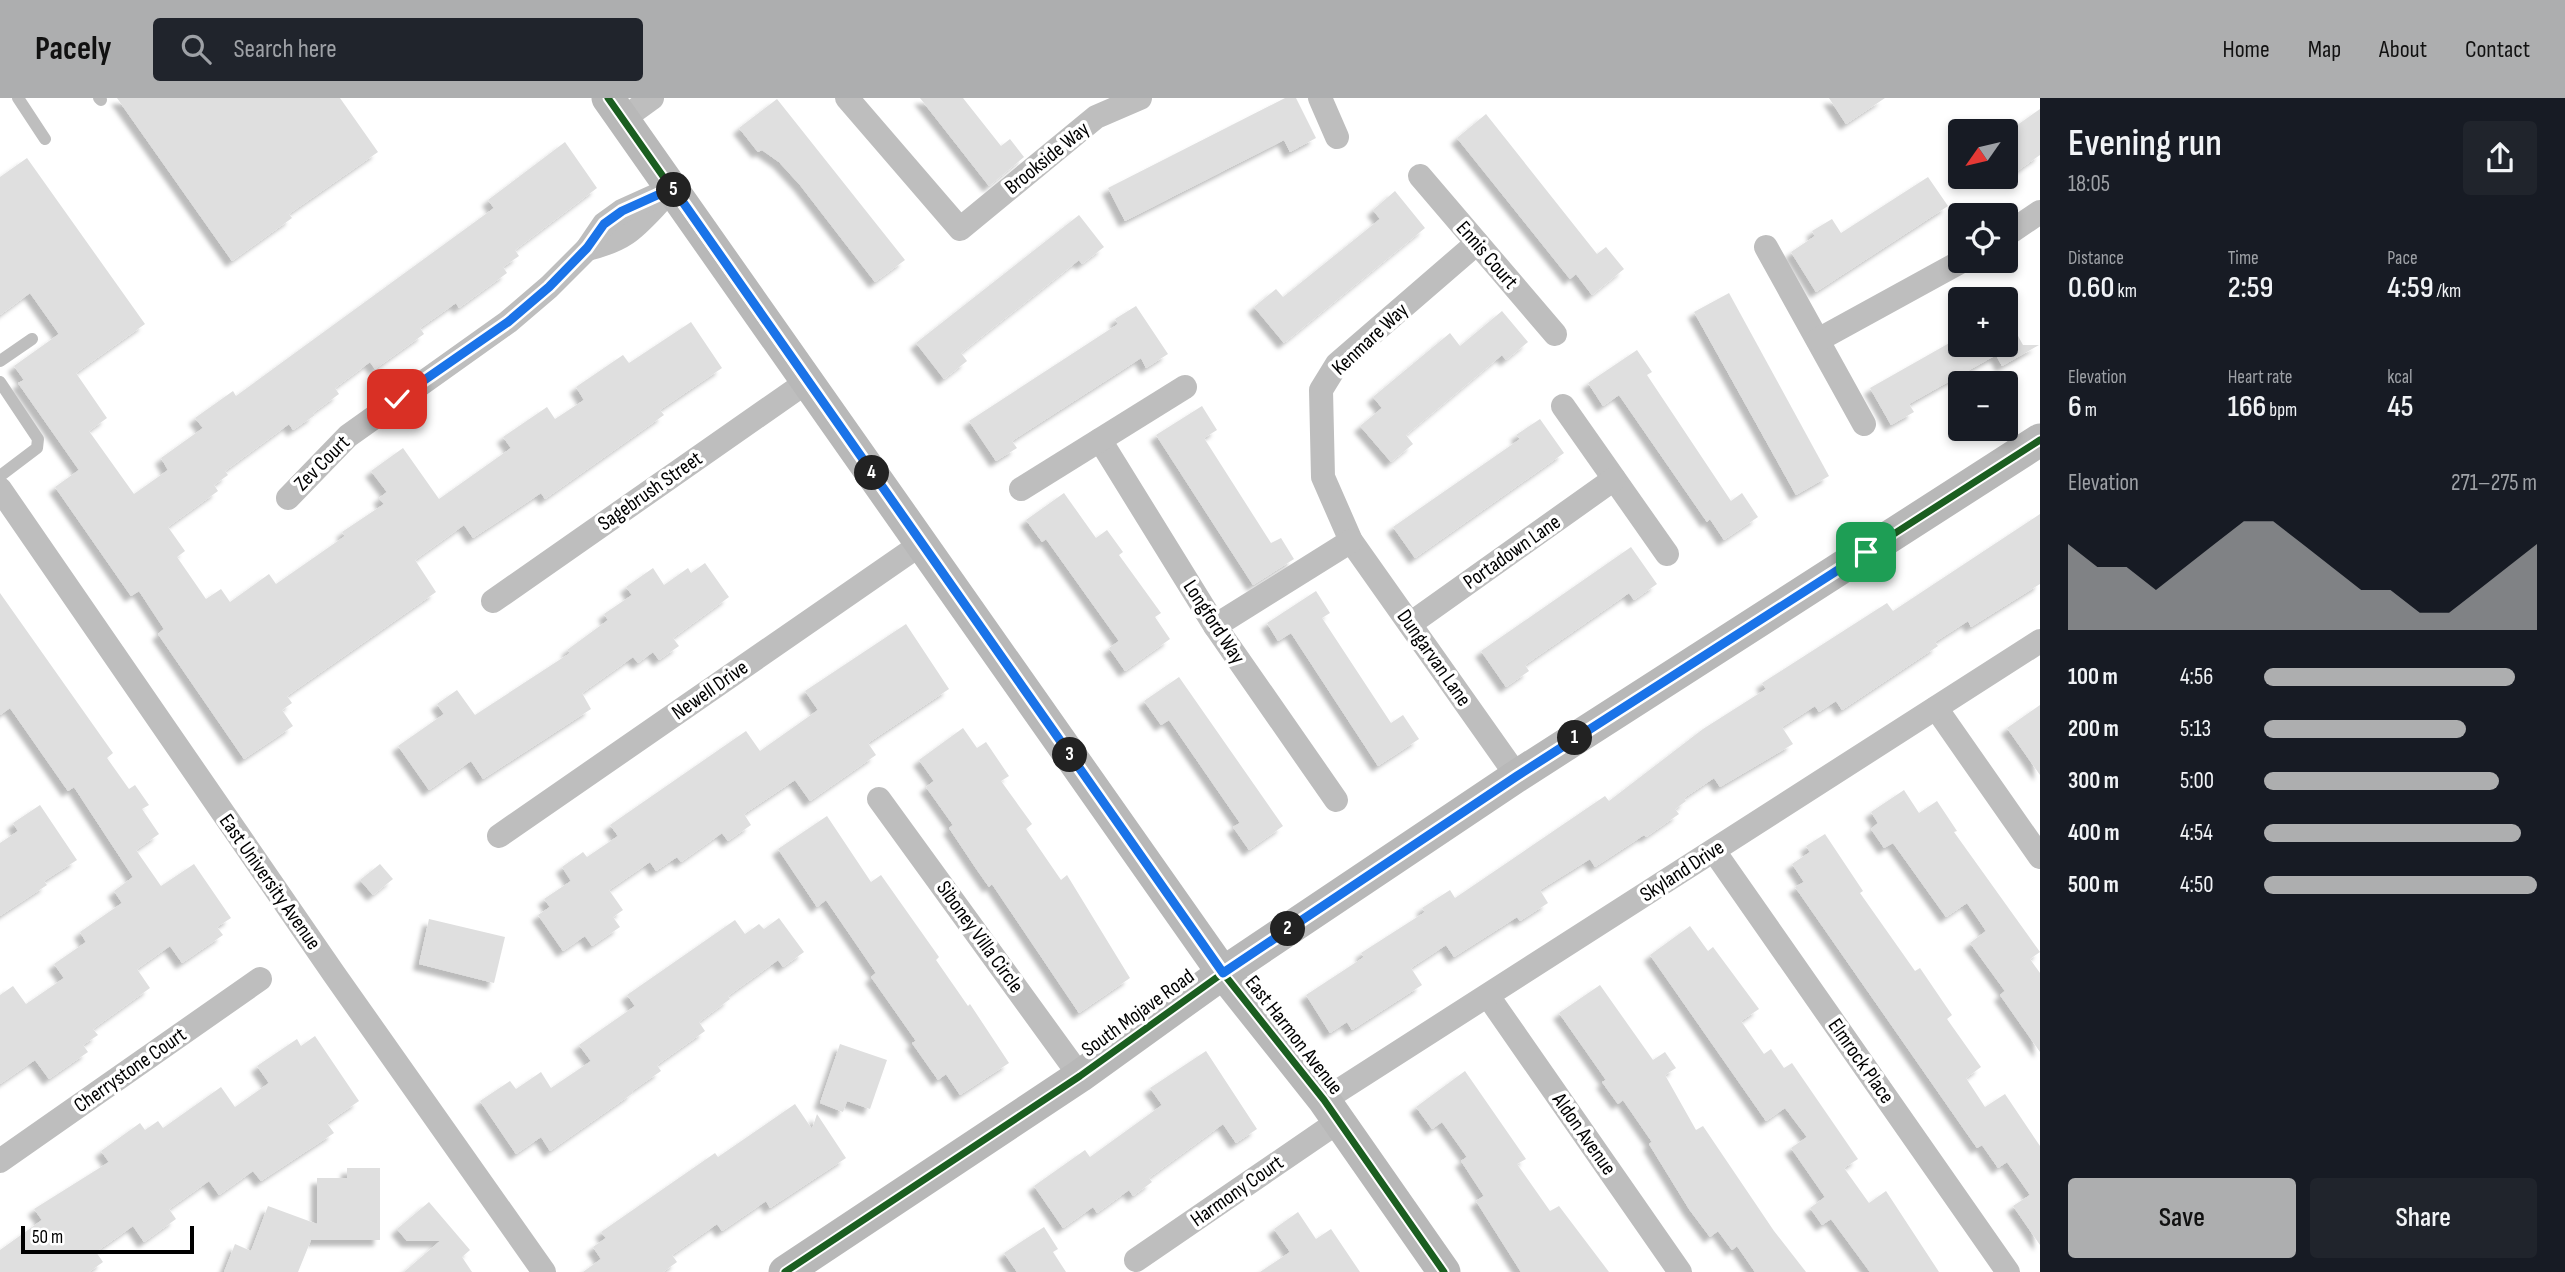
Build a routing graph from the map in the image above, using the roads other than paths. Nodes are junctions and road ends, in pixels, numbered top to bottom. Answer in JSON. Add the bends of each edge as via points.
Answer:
{"nodes":[{"id":1,"x":18,"y":98,"type":"edge"},
{"id":2,"x":652,"y":98,"type":"edge"},
{"id":3,"x":847,"y":98,"type":"edge"},
{"id":4,"x":1140,"y":98,"type":"edge"},
{"id":5,"x":1320,"y":98,"type":"edge"},
{"id":6,"x":616,"y":109,"type":"edge"},
{"id":7,"x":1337,"y":137,"type":"dead end"},
{"id":8,"x":45,"y":139,"type":"dead end"},
{"id":9,"x":1420,"y":176,"type":"dead end"},
{"id":10,"x":673,"y":188,"type":"junction"},
{"id":11,"x":2040,"y":212,"type":"edge"},
{"id":12,"x":2018,"y":227,"type":"edge"},
{"id":13,"x":1477,"y":243,"type":"junction"},
{"id":14,"x":1766,"y":247,"type":"dead end"},
{"id":15,"x":1948,"y":269,"type":"edge"},
{"id":16,"x":1555,"y":334,"type":"dead end"},
{"id":17,"x":32,"y":339,"type":"dead end"},
{"id":18,"x":1818,"y":340,"type":"junction"},
{"id":19,"x":0,"y":361,"type":"edge"},
{"id":20,"x":808,"y":381,"type":"junction"},
{"id":21,"x":0,"y":382,"type":"edge"},
{"id":22,"x":1185,"y":387,"type":"dead end"},
{"id":23,"x":1563,"y":406,"type":"dead end"},
{"id":24,"x":1864,"y":424,"type":"dead end"},
{"id":25,"x":1100,"y":440,"type":"junction"},
{"id":26,"x":2040,"y":440,"type":"edge"},
{"id":27,"x":0,"y":476,"type":"edge"},
{"id":28,"x":1614,"y":479,"type":"junction"},
{"id":29,"x":0,"y":489,"type":"edge"},
{"id":30,"x":1021,"y":489,"type":"dead end"},
{"id":31,"x":289,"y":498,"type":"dead end"},
{"id":32,"x":1351,"y":541,"type":"junction"},
{"id":33,"x":921,"y":544,"type":"junction"},
{"id":34,"x":1667,"y":554,"type":"dead end"},
{"id":35,"x":493,"y":601,"type":"dead end"},
{"id":36,"x":1410,"y":624,"type":"junction"},
{"id":37,"x":1215,"y":626,"type":"junction"},
{"id":38,"x":2040,"y":641,"type":"edge"},
{"id":39,"x":1937,"y":708,"type":"junction"},
{"id":40,"x":1517,"y":776,"type":"junction"},
{"id":41,"x":879,"y":799,"type":"dead end"},
{"id":42,"x":1336,"y":800,"type":"dead end"},
{"id":43,"x":499,"y":836,"type":"dead end"},
{"id":44,"x":1714,"y":850,"type":"junction"},
{"id":45,"x":2040,"y":857,"type":"edge"},
{"id":46,"x":1223,"y":973,"type":"junction"},
{"id":47,"x":260,"y":979,"type":"dead end"},
{"id":48,"x":1488,"y":996,"type":"junction"},
{"id":49,"x":1080,"y":1076,"type":"junction"},
{"id":50,"x":1331,"y":1111,"type":"junction"},
{"id":51,"x":0,"y":1161,"type":"edge"},
{"id":52,"x":1136,"y":1260,"type":"dead end"},
{"id":53,"x":544,"y":1272,"type":"edge"},
{"id":54,"x":785,"y":1272,"type":"edge"},
{"id":55,"x":1444,"y":1272,"type":"edge"},
{"id":56,"x":1680,"y":1272,"type":"edge"},
{"id":57,"x":2008,"y":1272,"type":"edge"}],
"edges":[{"from":1,"to":8,"type":"lane"},
{"from":2,"to":6,"type":"street"},
{"from":3,"to":4,"type":"street","name":"Brookside Way","via":[[960,229],[1096,117]]},
{"from":5,"to":7,"type":"street"},
{"from":6,"to":10,"type":"street","name":"East Harmon Avenue"},
{"from":9,"to":13,"type":"street","name":"Ennis Court"},
{"from":10,"to":20,"type":"street","name":"East Harmon Avenue"},
{"from":10,"to":31,"type":"street","name":"Zev Court","via":[[625,236],[587,248],[508,322],[348,436]]},
{"from":11,"to":12,"type":"street"},
{"from":13,"to":16,"type":"street","name":"Ennis Court"},
{"from":13,"to":32,"type":"street","name":"Kenmare Way","via":[[1336,364],[1321,390],[1323,477]]},
{"from":14,"to":18,"type":"street"},
{"from":15,"to":18,"type":"street"},
{"from":17,"to":19,"type":"lane"},
{"from":18,"to":24,"type":"street"},
{"from":20,"to":33,"type":"street","name":"East Harmon Avenue"},
{"from":20,"to":35,"type":"street","name":"Sagebrush Street"},
{"from":21,"to":27,"type":"lane","via":[[38,439],[37,448]]},
{"from":22,"to":25,"type":"street"},
{"from":23,"to":28,"type":"street"},
{"from":25,"to":30,"type":"street"},
{"from":25,"to":37,"type":"street","name":"Longford Way"},
{"from":26,"to":40,"type":"street","name":"South Mojave Road"},
{"from":28,"to":34,"type":"street"},
{"from":28,"to":36,"type":"street","name":"Portadown Lane"},
{"from":29,"to":53,"type":"street","name":"East University Avenue"},
{"from":32,"to":36,"type":"street","name":"Dungarvan Lane"},
{"from":32,"to":37,"type":"street"},
{"from":33,"to":43,"type":"street","name":"Newell Drive"},
{"from":33,"to":46,"type":"street","name":"East Harmon Avenue"},
{"from":36,"to":40,"type":"street","name":"Dungarvan Lane"},
{"from":37,"to":42,"type":"street","name":"Longford Way"},
{"from":38,"to":39,"type":"street","name":"Skyland Drive"},
{"from":39,"to":44,"type":"street","name":"Skyland Drive"},
{"from":39,"to":45,"type":"street"},
{"from":40,"to":46,"type":"street","name":"South Mojave Road"},
{"from":41,"to":49,"type":"street","name":"Siboney Villa Circle"},
{"from":44,"to":48,"type":"street","name":"Skyland Drive"},
{"from":44,"to":57,"type":"street","name":"Elmrock Place"},
{"from":46,"to":49,"type":"street","name":"South Mojave Road"},
{"from":46,"to":50,"type":"street","name":"East Harmon Avenue"},
{"from":47,"to":51,"type":"street","name":"Cherrystone Court"},
{"from":48,"to":50,"type":"street","name":"Skyland Drive"},
{"from":48,"to":56,"type":"street","name":"Aldon Avenue"},
{"from":49,"to":54,"type":"street","name":"South Mojave Road"},
{"from":50,"to":52,"type":"street","name":"Harmony Court"},
{"from":50,"to":55,"type":"street","name":"East Harmon Avenue"}]}
